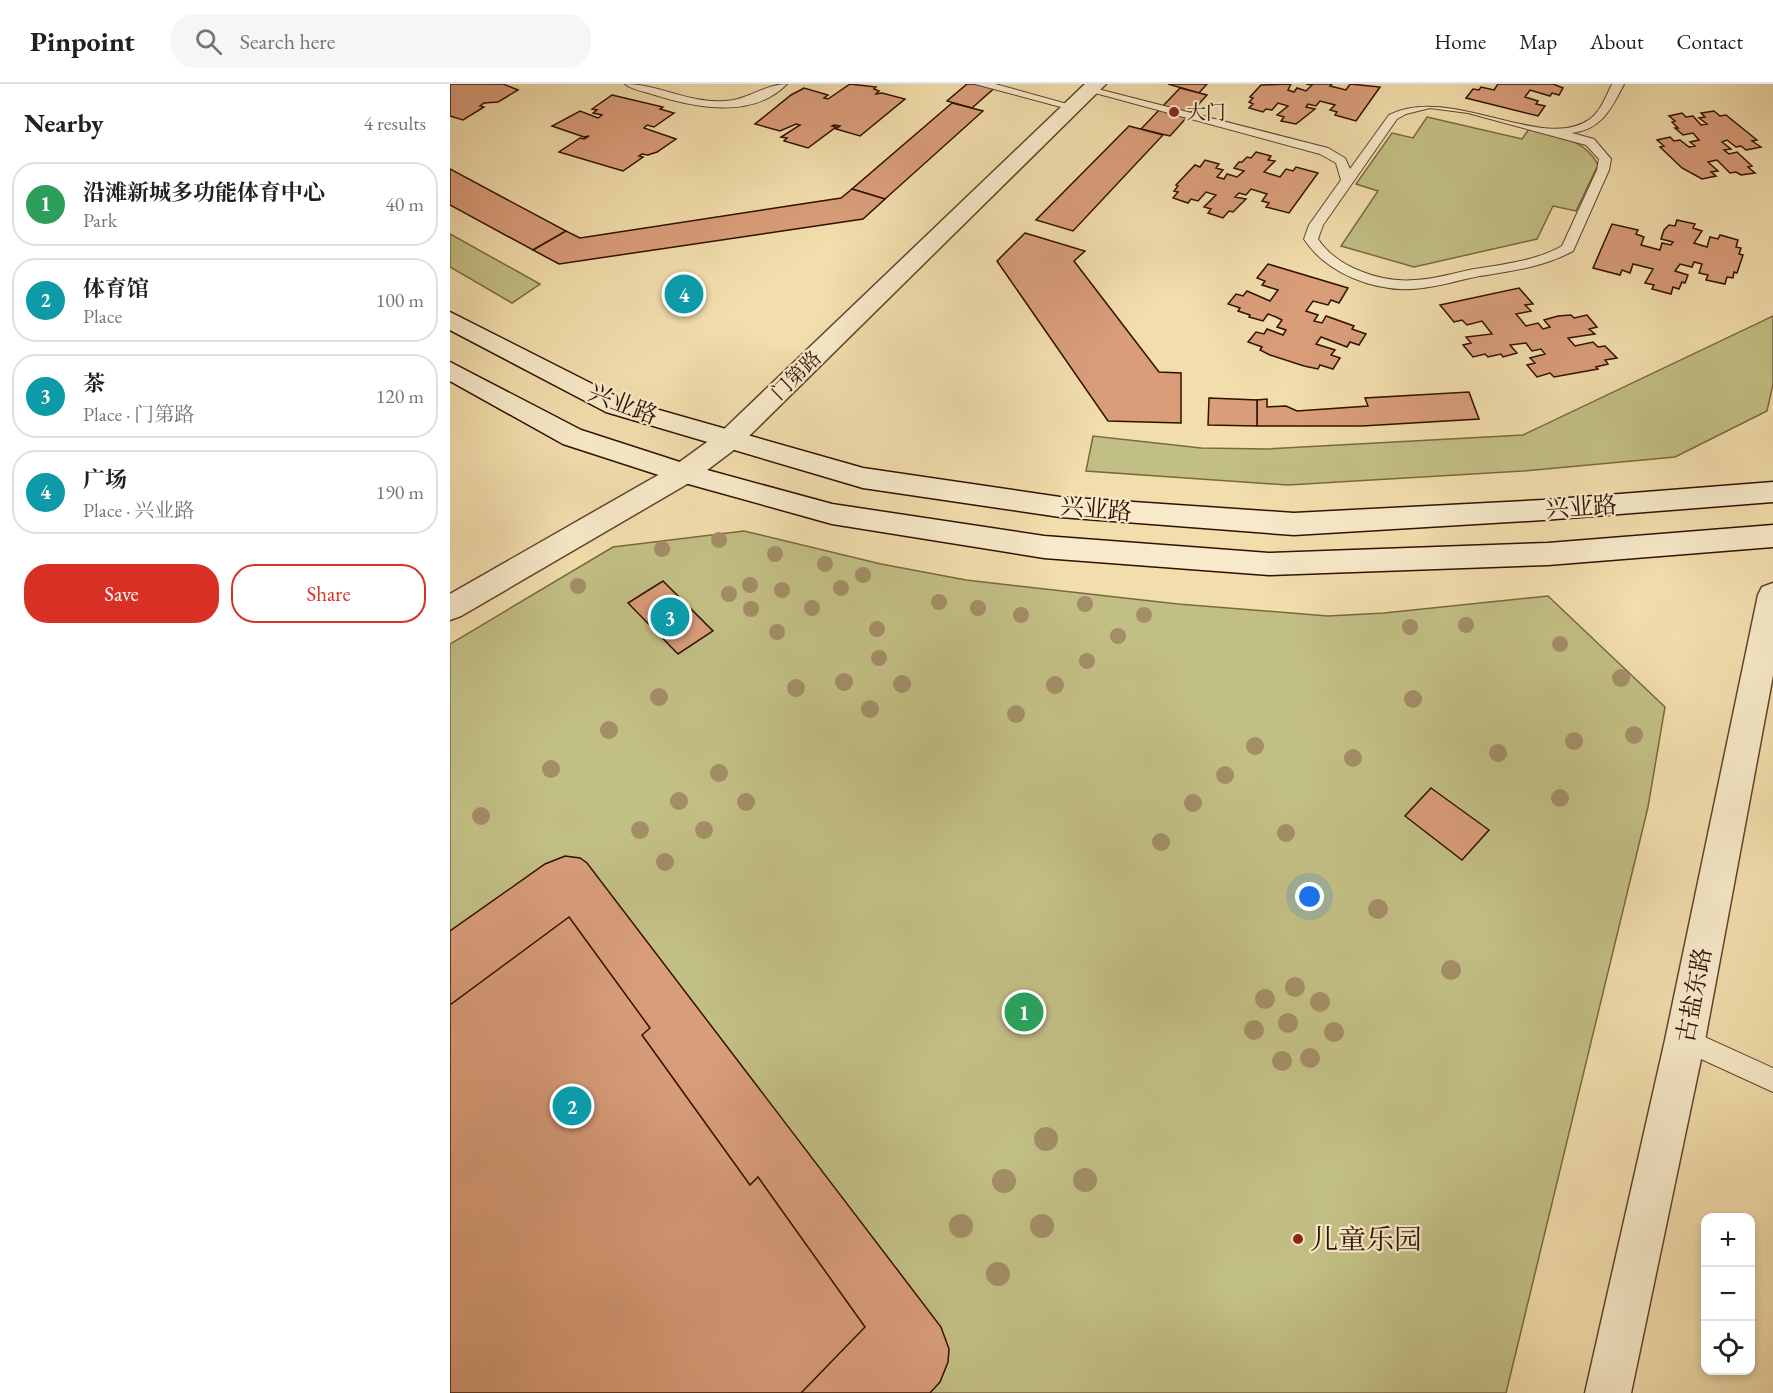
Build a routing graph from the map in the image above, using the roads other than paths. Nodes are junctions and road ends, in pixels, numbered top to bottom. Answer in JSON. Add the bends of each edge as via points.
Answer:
{"nodes":[{"id":1,"x":631,"y":84,"type":"edge"},
{"id":2,"x":781,"y":84,"type":"edge"},
{"id":3,"x":981,"y":84,"type":"edge"},
{"id":4,"x":1618,"y":84,"type":"edge"},
{"id":5,"x":1086,"y":94,"type":"edge"},
{"id":6,"x":1553,"y":131,"type":"junction"},
{"id":7,"x":1378,"y":137,"type":"junction"},
{"id":8,"x":1316,"y":149,"type":"junction"},
{"id":9,"x":1348,"y":181,"type":"junction"},
{"id":10,"x":450,"y":320,"type":"edge"},
{"id":11,"x":450,"y":370,"type":"edge"},
{"id":12,"x":730,"y":439,"type":"junction"},
{"id":13,"x":684,"y":473,"type":"junction"},
{"id":14,"x":1773,"y":492,"type":"edge"},
{"id":15,"x":1773,"y":536,"type":"edge"},
{"id":16,"x":1773,"y":596,"type":"edge"},
{"id":17,"x":450,"y":608,"type":"edge"},
{"id":18,"x":1685,"y":1040,"type":"junction"},
{"id":19,"x":1773,"y":1080,"type":"edge"},
{"id":20,"x":1608,"y":1393,"type":"edge"}],
"edges":[{"from":1,"to":2,"type":"lane","via":[[698,104],[722,106],[754,101]]},
{"from":3,"to":5,"type":"lane"},
{"from":4,"to":6,"type":"lane","via":[[1599,120],[1591,127]]},
{"from":5,"to":8,"type":"lane"},
{"from":5,"to":12,"type":"street","name":"门第路"},
{"from":6,"to":7,"type":"lane","via":[[1430,105],[1402,111]]},
{"from":6,"to":9,"type":"lane","via":[[1590,142],[1605,159],[1568,248],[1536,261],[1410,286],[1334,264],[1316,249],[1311,239],[1316,225]]},
{"from":7,"to":8,"type":"lane","via":[[1353,149]]},
{"from":7,"to":9,"type":"lane"},
{"from":8,"to":9,"type":"lane","via":[[1341,161]]},
{"from":10,"to":12,"type":"street","name":"兴业路","via":[[615,405]]},
{"from":11,"to":13,"type":"street","name":"兴业路","via":[[572,437]]},
{"from":12,"to":13,"type":"street","name":"门第路"},
{"from":12,"to":14,"type":"street","name":"兴业路","via":[[863,478],[1060,507],[1294,524]]},
{"from":13,"to":15,"type":"street","name":"兴业路","via":[[843,516],[1044,547],[1269,564],[1548,554]]},
{"from":13,"to":17,"type":"street","name":"门第路"},
{"from":16,"to":18,"type":"street","name":"古盐东路"},
{"from":18,"to":19,"type":"lane"},
{"from":18,"to":20,"type":"street","name":"古盐东路"}]}
